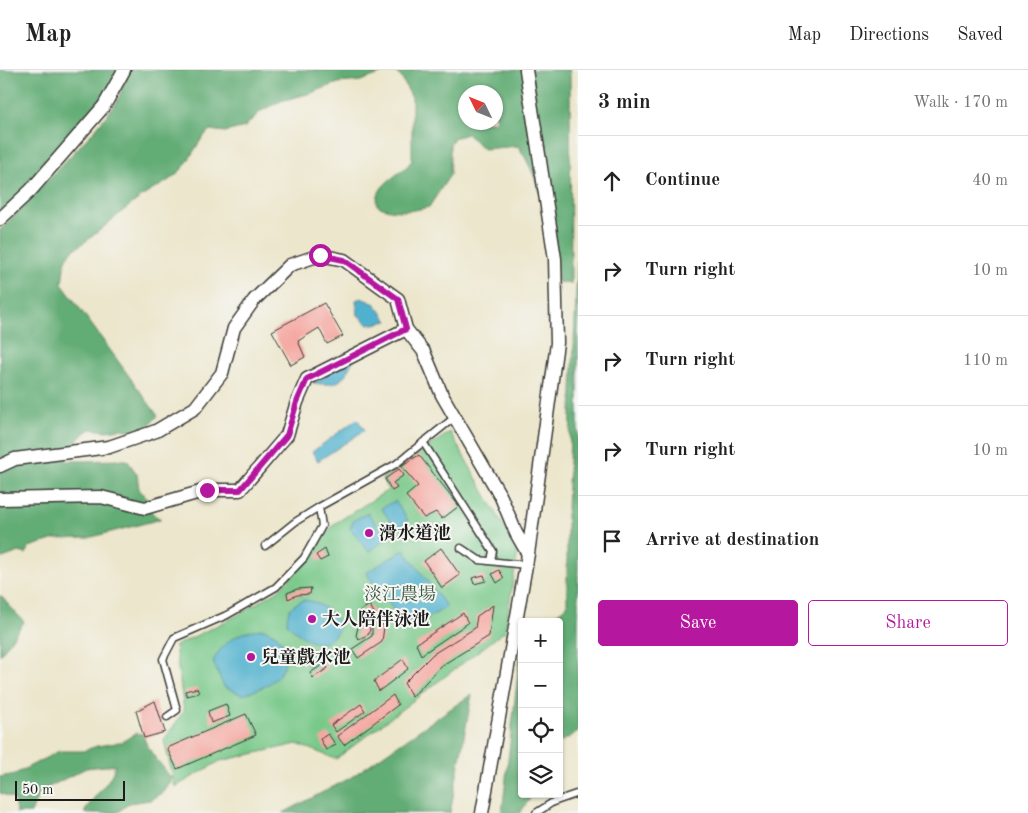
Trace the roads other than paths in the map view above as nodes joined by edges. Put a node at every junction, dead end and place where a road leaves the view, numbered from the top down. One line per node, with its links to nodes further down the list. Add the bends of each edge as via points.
1 (124, 70): 3 (street, via 104,106 31,190)
2 (526, 70): 12 (street, via 555,259 557,344)
3 (0, 219)
4 (406, 329): 5 (street, via 424,352); 7 (street, via 398,299 344,260 320,255 290,265 254,300 234,328 222,374 194,408 156,431 110,448 15,459); 8 (street, via 307,379 287,435 240,490 207,490 145,508 101,496)
5 (454, 417): 6 (lane); 12 (street, via 501,497)
6 (423, 442): 9 (lane, via 396,464); 13 (lane, via 493,551)
7 (0, 466)
8 (0, 499)
9 (319, 507): 10 (lane); 14 (lane, via 322,526 304,558 276,587 227,615 174,638 163,659 177,710)
10 (265, 546)
11 (461, 548): 13 (lane, via 479,560)
12 (527, 560): 13 (lane); 16 (street)
13 (491, 561)
14 (167, 717)
15 (576, 794): 17 (lane, via 552,802)
16 (482, 813)
17 (536, 813)

